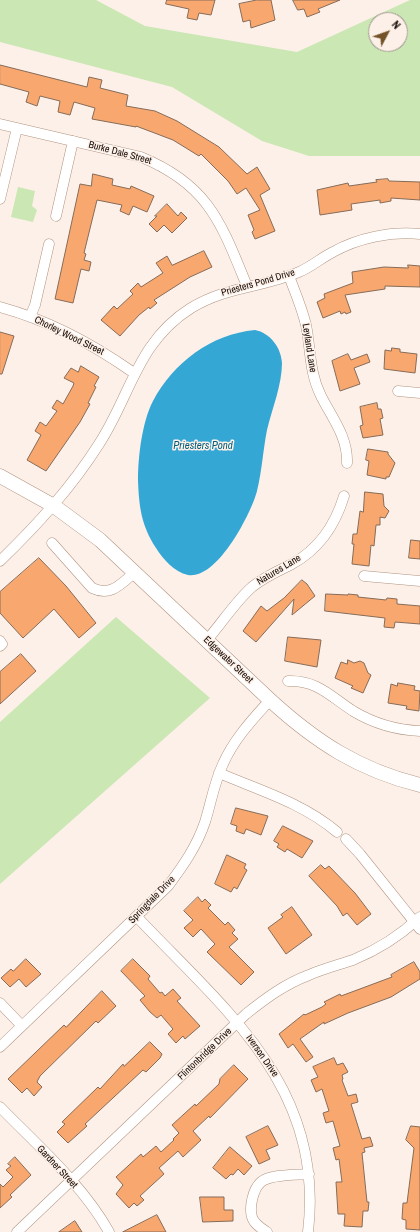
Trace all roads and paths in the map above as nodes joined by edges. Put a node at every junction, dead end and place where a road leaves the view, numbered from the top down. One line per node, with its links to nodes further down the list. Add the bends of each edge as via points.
1 (0, 124): 2 (street, Burke Dale Street)
2 (17, 128): 3 (street, Burke Dale Street); 4 (street)
3 (74, 141): 5 (street); 9 (street, Burke Dale Street, via 141,158 166,168 192,187 216,215)
4 (0, 199)
5 (56, 216)
6 (420, 234): 8 (street, Priesters Pond Drive, via 393,234 354,243)
7 (49, 244): 11 (street)
8 (289, 276): 9 (street, Priesters Pond Drive); 15 (street, Leyland Lane, via 306,326 314,377 321,396 343,436 348,455)
9 (247, 286): 12 (street, Priesters Pond Drive, via 208,299 173,322 144,355)
10 (0, 307): 11 (street, Chorley Wood Street)
11 (30, 317): 12 (street, Chorley Wood Street, via 87,343)
12 (134, 373): 18 (street, Priesters Pond Drive, via 100,442 81,472)
13 (398, 390): 14 (street)
14 (420, 393)
15 (347, 463)
16 (0, 476): 18 (street, Edgewater Street)
17 (344, 496): 24 (street, Natures Lane, via 328,534 309,552 252,588)
18 (54, 506): 20 (street); 21 (street, Edgewater Street, via 100,540)
19 (52, 543): 21 (street, via 92,588 100,592 115,590)
20 (0, 560)
21 (135, 572): 24 (street, Edgewater Street)
22 (364, 576): 23 (street)
23 (420, 581)
24 (207, 640): 28 (street, Edgewater Street)
25 (0, 641): 26 (street)
26 (0, 646)
27 (288, 681): 29 (street, via 310,683 368,719 388,726)
28 (270, 700): 30 (street, Springdale Drive, via 233,745); 31 (street, Edgewater Street, via 297,725 345,757 372,770)
29 (420, 731)
30 (219, 773): 32 (street, via 294,804); 34 (street, Springdale Drive, via 205,822 183,867 168,886)
31 (420, 785)
32 (337, 832)
33 (346, 839): 35 (street)
34 (137, 916): 37 (street, Iverson Drive); 38 (street, Springdale Drive)
35 (418, 922): 37 (street, Flintonbridge Drive, via 374,950 286,985 265,999)
36 (0, 1003): 38 (street)
37 (238, 1023): 41 (street, Iverson Drive, via 262,1053 283,1087 302,1137); 42 (street, Flintonbridge Drive)
38 (22, 1026): 39 (street, Springdale Drive)
39 (0, 1047)
40 (0, 1107): 42 (street, Gardner Street)
41 (309, 1174): 45 (street, via 271,1177 261,1182 251,1206 252,1217 258,1227); 46 (street, Iverson Drive)
42 (71, 1181): 43 (street, Flintonbridge Drive); 44 (street, Gardner Street, via 90,1203)
43 (17, 1232)
44 (109, 1232)
45 (267, 1232)
46 (308, 1232)

